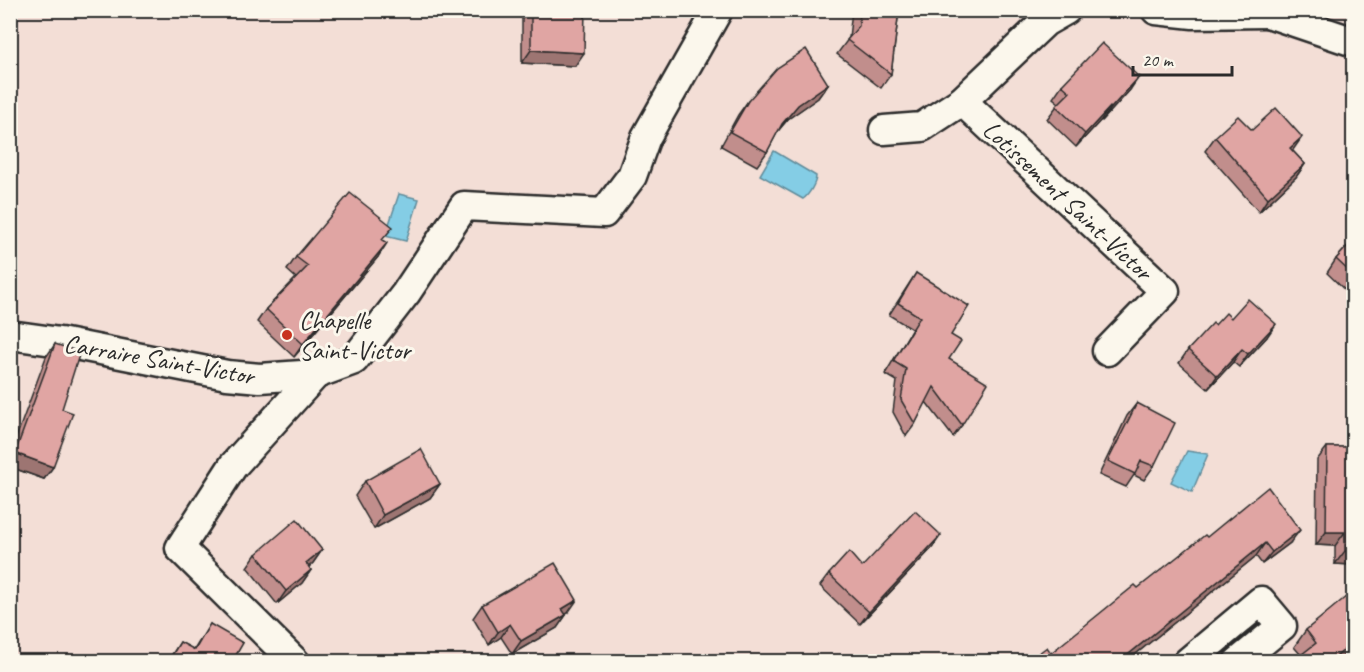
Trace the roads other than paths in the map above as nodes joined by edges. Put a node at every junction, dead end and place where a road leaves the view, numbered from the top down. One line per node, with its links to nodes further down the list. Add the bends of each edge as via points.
1 (718, 10): 11 (street, Carraire Saint-Victor, via 646,136 632,176 604,213 464,206 406,293 354,360)
2 (1066, 10): 7 (street, Lotissement Saint-Victor, via 1045,22)
3 (1156, 10): 4 (street, via 1193,14)
4 (1263, 12): 5 (street)
5 (1307, 20): 6 (street)
6 (1353, 42)
7 (962, 101): 8 (street, Lotissement Saint-Victor, via 922,126); 10 (street, Lotissement Saint-Victor, via 1165,291)
8 (884, 130)
9 (10, 335): 11 (street, Carraire Saint-Victor, via 227,375 260,378)
10 (1107, 351)
11 (316, 374): 13 (street, via 233,466 180,548)
12 (1206, 656): 14 (street, via 1261,601 1282,626)
13 (294, 662)
14 (1238, 662)

